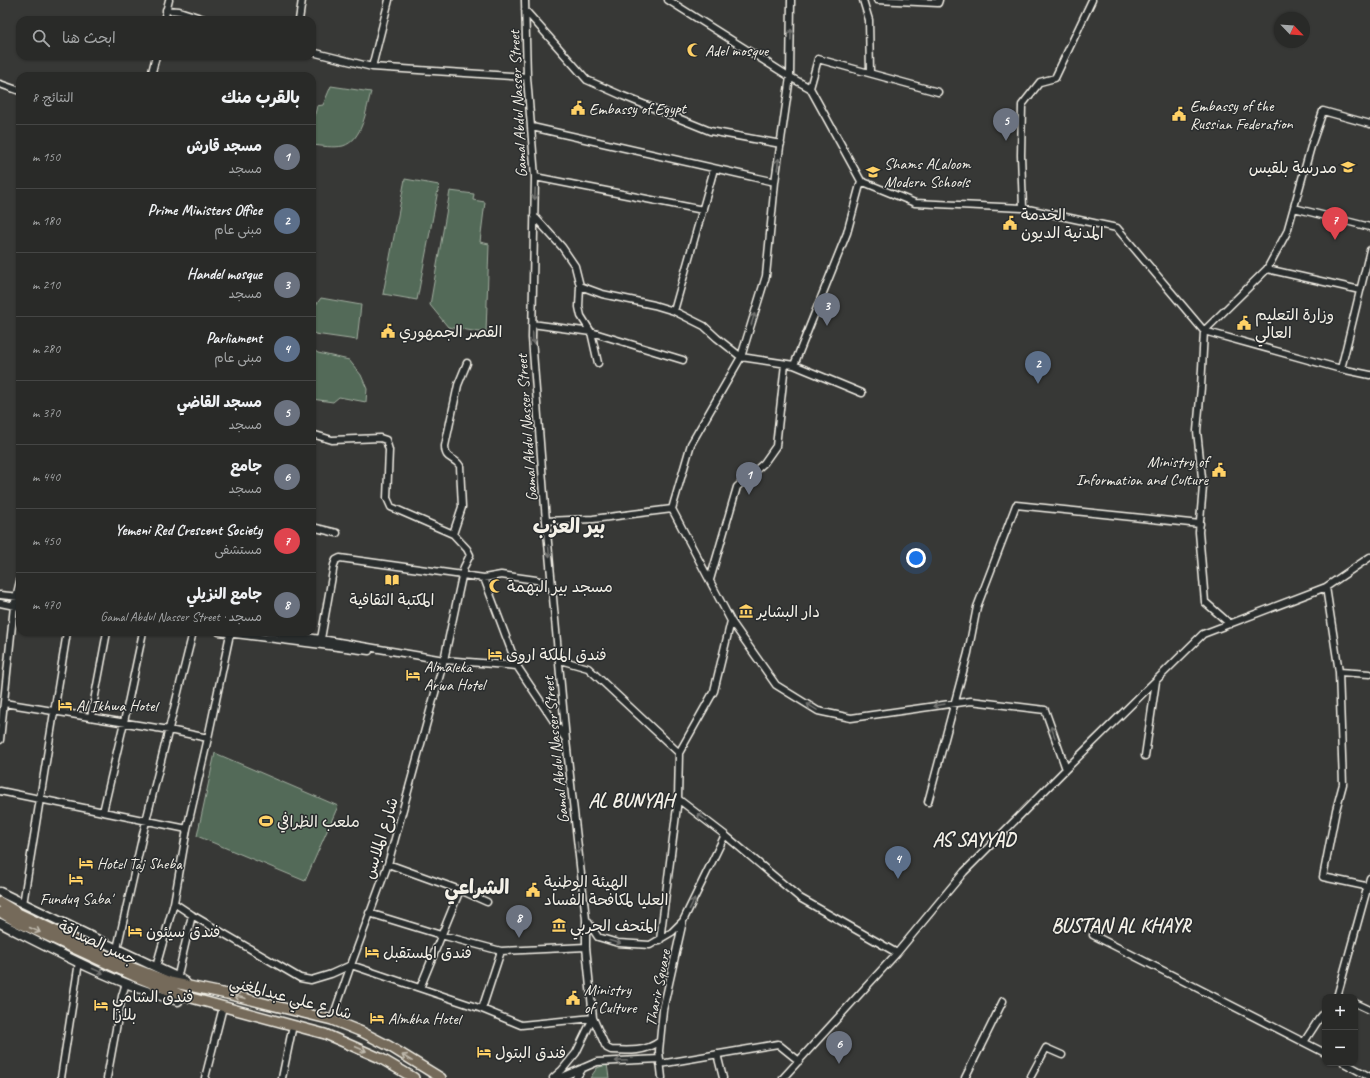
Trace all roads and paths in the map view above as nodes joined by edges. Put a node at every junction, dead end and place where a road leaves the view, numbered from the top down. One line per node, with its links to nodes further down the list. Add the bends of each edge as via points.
1 (169, 0): 11 (street)
2 (302, 0): 15 (street)
3 (389, 0): 18 (street)
4 (525, 0): 12 (street, Gamal Abdul Nasser Street)
5 (668, 0): 22 (street)
6 (791, 0): 22 (street, one-way to 6)
7 (863, 0): 20 (street, via 869,20)
8 (877, 0): 9 (street, via 938,3)
9 (939, 0)
10 (1092, 0): 34 (street, via 1055,78 1040,82 1022,105)
11 (166, 10): 13 (street); 14 (street)
12 (525, 10): 21 (street, Gamal Abdul Nasser Street); 29 (street, via 588,80 710,131)
13 (165, 16)
14 (195, 16)
15 (300, 16)
16 (316, 53): 18 (street)
17 (155, 60): 19 (street)
18 (372, 67): 21 (street)
19 (152, 72)
20 (870, 73): 24 (street, via 818,59); 26 (street)
21 (527, 77): 28 (street, Gamal Abdul Nasser Street)
22 (790, 77): 24 (street); 29 (street)
23 (0, 84): 25 (street)
24 (810, 88): 32 (street)
25 (16, 90)
26 (938, 92)
27 (1370, 124): 35 (street, via 1323,111)
28 (532, 127): 30 (street); 31 (street, Gamal Abdul Nasser Street)
29 (781, 144): 33 (street, one-way to 29)
30 (714, 169): 33 (street); 36 (street)
31 (535, 177): 36 (street); 37 (street, Gamal Abdul Nasser Street, one-way to 37)
32 (861, 181): 34 (street, via 915,203); 52 (street, via 847,233)
33 (775, 182): 47 (street, one-way to 33, via 766,276)
34 (1023, 208): 45 (street, via 1116,228)
35 (1294, 208): 38 (street); 40 (street, via 1287,232)
36 (703, 210): 43 (street)
37 (534, 216): 41 (street, via 575,266); 44 (street, Gamal Abdul Nasser Street)
38 (1370, 227)
39 (1370, 250): 42 (street)
40 (1267, 269): 42 (street); 45 (street)
41 (580, 286): 43 (street, via 602,294); 46 (street, via 581,316)
42 (1360, 290): 53 (street)
43 (674, 311): 47 (street, via 704,326)
44 (532, 324): 46 (street); 58 (street, Gamal Abdul Nasser Street, one-way to 58)
45 (1204, 331): 53 (street); 59 (street, via 1197,431 1203,487)
46 (591, 332): 48 (street); 50 (street)
47 (741, 357): 51 (street); 57 (street, via 691,444)
48 (683, 360)
49 (467, 363): 62 (street, via 458,384 445,446 449,458 460,466 462,506)
50 (598, 363)
51 (785, 364): 52 (street); 66 (street, via 776,446 764,463 737,487)
52 (794, 365): 55 (street)
53 (1341, 369): 54 (street)
54 (1370, 375)
55 (862, 393)
56 (316, 435): 62 (street, via 328,439 386,440 389,450 387,498 391,507)
57 (672, 509): 58 (street, via 593,519); 66 (street)
58 (546, 521): 67 (street, Gamal Abdul Nasser Street, one-way to 67)
59 (1200, 524): 75 (street, via 1205,602); 92 (street, via 1016,505 977,607)
60 (316, 528): 61 (street)
61 (337, 533)
62 (453, 534): 64 (street, شارع الملابس, via 470,555)
63 (1370, 557): 68 (street)
64 (462, 575): 65 (street); 83 (street, via 340,558 334,565); 85 (street, شارع الملابس)
65 (484, 578): 67 (street, via 501,575); 87 (street)
66 (710, 580): 74 (street)
67 (552, 585): 86 (street, Gamal Abdul Nasser Street)
68 (1326, 587): 75 (street); 88 (street)
69 (0, 596): 70 (street)
70 (16, 597)
71 (0, 604): 72 (street)
72 (16, 606)
73 (16, 613): 91 (street)
74 (731, 621): 92 (street, one-way to 74, via 851,718 818,712 776,685); 100 (street, via 714,691)
75 (1230, 624): 90 (street, via 1204,634)
76 (66, 636): 93 (street)
77 (106, 636): 94 (street)
78 (141, 636): 95 (street)
79 (192, 636): 96 (street)
80 (230, 636): 97 (street)
81 (246, 636): 84 (street)
82 (299, 636): 83 (street)
83 (321, 639): 84 (street)
84 (404, 654): 85 (street)
85 (444, 660): 87 (street); 111 (street, شارع الملابس)
86 (560, 660): 99 (street, Gamal Abdul Nasser Street); 100 (street, via 588,668)
87 (517, 666): 99 (street)
88 (1339, 672): 89 (street); 113 (street, via 1343,784 1323,877)
89 (1370, 674)
90 (1156, 680): 101 (street); 102 (street)
91 (4, 703): 93 (street); 98 (street)
92 (955, 703): 102 (street, one-way to 92, via 1045,710 970,701); 106 (street)
93 (54, 711): 94 (street); 104 (street)
94 (91, 717): 95 (street)
95 (124, 722): 96 (street); 107 (street)
96 (169, 730): 97 (street); 108 (street)
97 (208, 738): 109 (street)
98 (0, 740)
99 (566, 740): 123 (street, Gamal Abdul Nasser Street, one-way to 123)
100 (679, 752): 105 (street)
101 (1145, 756)
102 (1066, 769): 132 (street, via 964,872)
103 (0, 791): 104 (street)
104 (40, 799): 107 (street); 119 (street)
105 (678, 799): 110 (street, one-way to 105); 128 (street)
106 (928, 802)
107 (103, 812): 108 (street)
108 (146, 821): 109 (street); 130 (street)
109 (187, 829): 118 (street)
110 (725, 835): 124 (street, Tharir Square, one-way to 110); 132 (street, via 800,898)
111 (388, 864): 114 (street); 121 (street, شارع الملابس)
112 (1370, 878): 113 (street)
113 (1369, 887): 139 (street)
114 (460, 890): 117 (street); 126 (street)
115 (0, 892): 119 (main road)
116 (0, 902): 136 (main road, جسر الصداقة, via 133,968)
117 (487, 902)
118 (174, 903): 122 (street); 135 (street)
119 (23, 904): 130 (main road)
120 (0, 912): 140 (main road, جسر الصداقة, one-way to 140, via 134,976)
121 (370, 913): 126 (street); 134 (street, شارع الملابس)
122 (192, 915): 134 (street, via 300,978 311,980); 136 (street)
123 (586, 919): 128 (street, one-way to 128, via 598,937 618,943 650,945); 129 (street, Gamal Abdul Nasser Street)
124 (683, 921): 128 (street); 150 (street, Tharir Square, via 663,1010)
125 (0, 923): 133 (main road)
126 (441, 935): 131 (street); 138 (street)
127 (1093, 935): 151 (street)
128 (660, 940)
129 (586, 947): 131 (street); 147 (street, Gamal Abdul Nasser Street)
130 (117, 949): 135 (main road)
131 (501, 952): 144 (street)
132 (897, 952): 155 (street)
133 (79, 962): 137 (main road, one-way to 137); 161 (street)
134 (351, 965): 138 (street); 148 (street, شارع الملابس)
135 (156, 967): 136 (main road)
136 (174, 981): 148 (main road, شارع علي عبدالمغني, one-way to 136)
137 (126, 983): 140 (main road, via 178,1001); 162 (street)
138 (420, 988): 144 (street)
139 (1340, 994)
140 (184, 996): 143 (main road, جسر الصداقة)
141 (1003, 1001): 173 (street)
142 (1358, 1004): 145 (street)
143 (223, 1007): 149 (main road, شارع علي عبدالمغني); 163 (street)
144 (482, 1009): 147 (street, via 521,1024)
145 (1370, 1010)
146 (1322, 1016): 151 (street)
147 (593, 1018): 150 (street, via 605,1045 611,1050 641,1050); 167 (street, via 576,1054)
148 (332, 1020): 166 (main road, شارع علي عبدالمغني, one-way to 148, via 362,1032)
149 (293, 1026): 164 (street); 165 (main road, شارع علي عبدالمغني, one-way to 165, via 325,1034 380,1058)
150 (660, 1041): 156 (street, Tharir Square)
151 (1304, 1042): 152 (street)
152 (1322, 1051)
153 (717, 1054): 155 (street, via 778,1044); 156 (street); 171 (street)
154 (1062, 1055): 159 (street, via 1046,1048)
155 (799, 1060): 172 (street)
156 (660, 1062): 158 (street, one-way to 158, via 604,1061); 170 (street, Tharir Square)
157 (1350, 1066): 160 (street)
158 (584, 1067): 168 (street); 169 (street)
159 (1031, 1076)
160 (1370, 1077)
161 (61, 1078)
162 (107, 1078)
163 (205, 1078)
164 (282, 1078)
165 (414, 1078)
166 (440, 1078)
167 (553, 1078)
168 (560, 1078)
169 (576, 1078)
170 (662, 1078)
171 (723, 1078)
172 (783, 1078)
173 (965, 1078)

